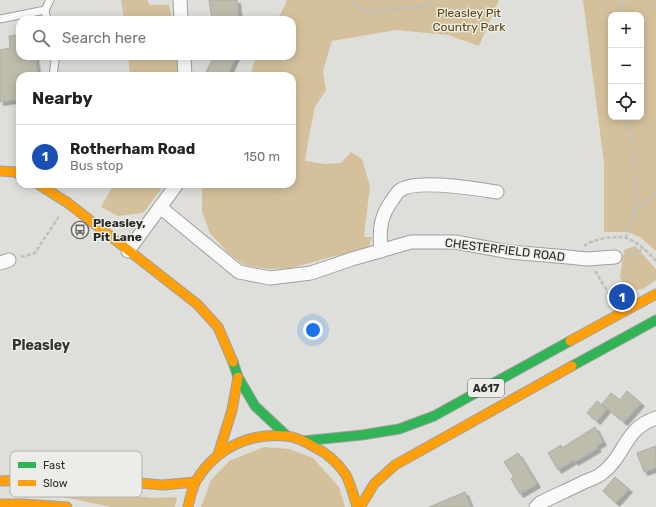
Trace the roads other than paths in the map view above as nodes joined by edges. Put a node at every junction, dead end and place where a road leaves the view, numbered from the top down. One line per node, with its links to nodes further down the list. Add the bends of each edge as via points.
1 (44, 0): 4 (lane)
2 (50, 0): 4 (lane)
3 (180, 0): 6 (street)
4 (45, 10): 5 (lane); 7 (lane)
5 (46, 16)
6 (182, 16)
7 (0, 19)
8 (55, 60): 10 (lane)
9 (184, 60): 11 (street)
10 (54, 72)
11 (185, 72)
12 (0, 171): 13 (main road)
13 (16, 171)
14 (44, 188): 18 (main road, via 68,203)
15 (174, 188): 17 (street)
16 (496, 192): 19 (street, via 420,184 400,191 385,209 380,232)
17 (160, 206): 18 (street); 19 (street, CHESTERFIELD ROAD, via 239,272 270,278 311,273)
18 (128, 251): 23 (main road, via 197,304 218,327)
19 (381, 251): 20 (street, CHESTERFIELD ROAD, via 411,242 455,242 510,252 587,259)
20 (615, 257)
21 (656, 294): 26 (main road, A617, via 434,416 400,429)
22 (656, 320): 35 (main road, A617, via 395,465 374,484)
23 (238, 377): 25 (main road, via 255,406); 27 (main road, via 232,410)
24 (656, 418): 36 (street, via 631,434 612,464 601,475)
25 (287, 436): 26 (main road); 27 (main road, via 256,436 230,446)
26 (303, 440): 35 (main road, via 337,464 349,483)
27 (218, 455): 30 (main road)
28 (0, 481): 29 (main road)
29 (10, 481)
30 (195, 482): 31 (main road, via 164,485); 34 (main road)
31 (142, 483)
32 (0, 504): 33 (main road)
33 (67, 507)
34 (188, 507)
35 (359, 507)
36 (536, 507)

